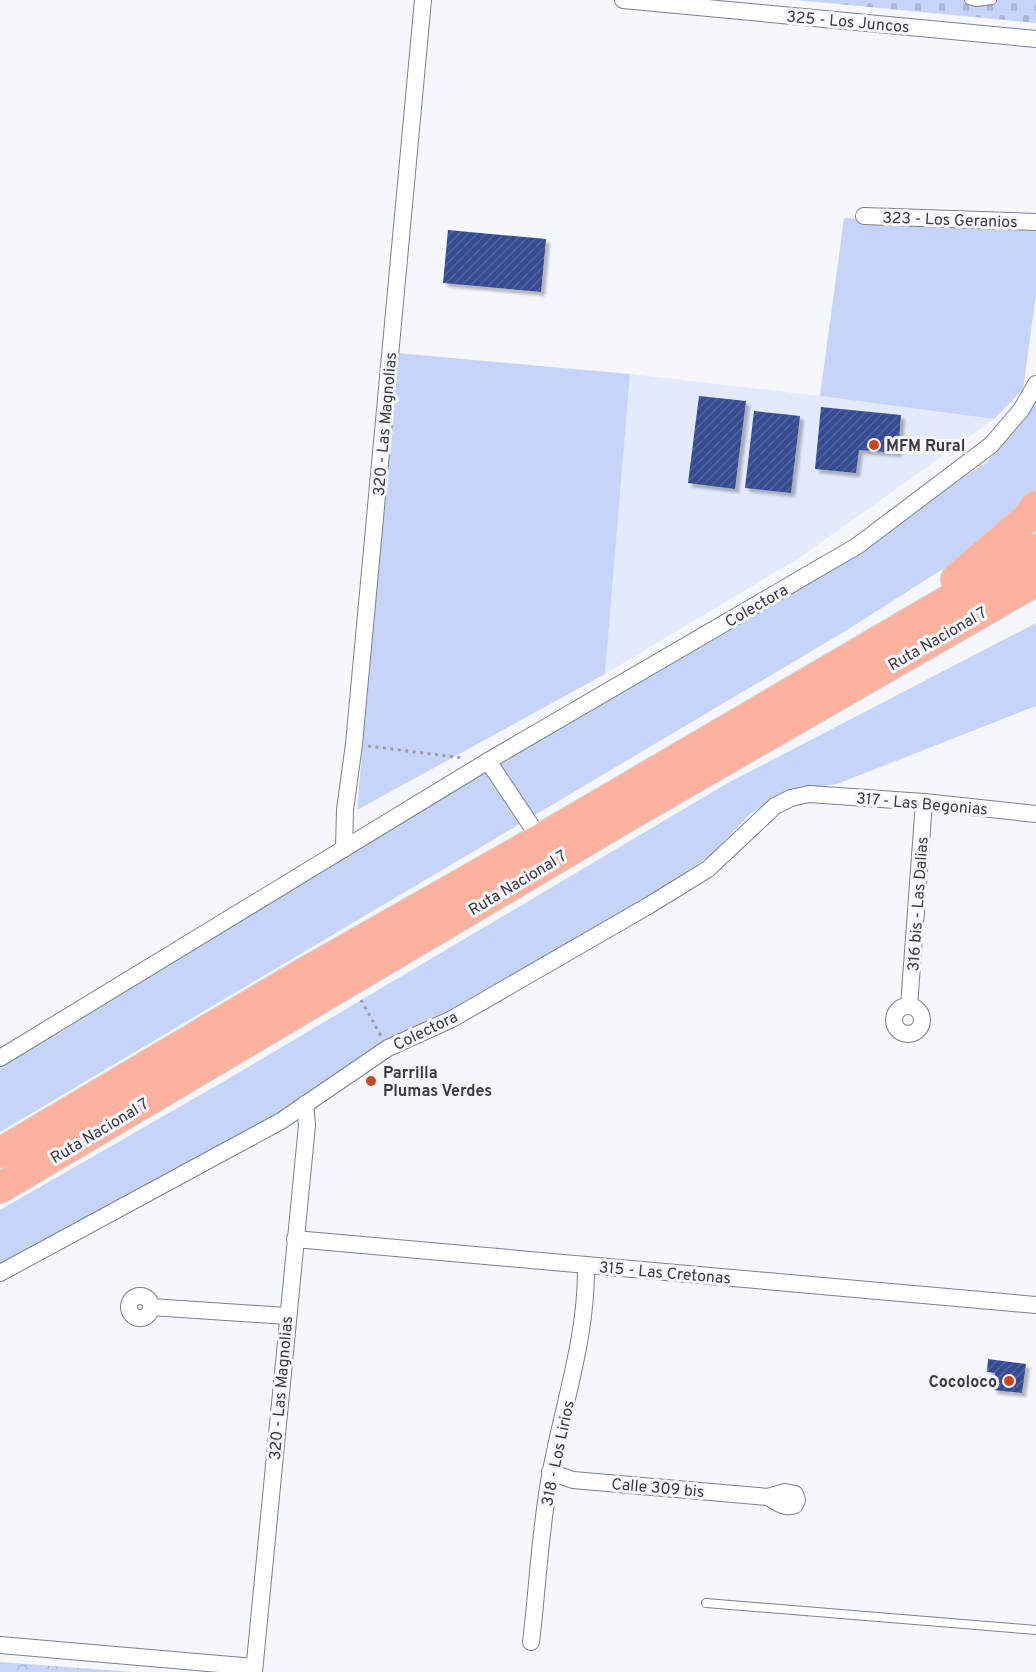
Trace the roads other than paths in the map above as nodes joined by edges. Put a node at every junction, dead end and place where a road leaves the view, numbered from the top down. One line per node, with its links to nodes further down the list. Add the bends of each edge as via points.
1 (423, 0): 20 (street, 320 - Las Magnolias)
2 (623, 0): 5 (street, 325 - Los Juncos)
3 (969, 0): 4 (lane)
4 (992, 0)
5 (1036, 39)
6 (864, 216): 7 (street, 323 - Los Geranios)
7 (1036, 222)
8 (1036, 384): 15 (street, Colectora, via 991,445 857,546)
9 (1036, 506): 14 (highway, via 962,575 926,598)
10 (1036, 549): 14 (highway, Ruta Nacional 7)
11 (1036, 581): 13 (highway, Ruta Nacional 7)
12 (1036, 597): 13 (highway)
13 (922, 647): 25 (highway, Ruta Nacional 7, via 633,813)
14 (863, 650): 19 (highway, Ruta Nacional 7)
15 (488, 761): 19 (street); 20 (street, Colectora)
16 (809, 794): 17 (street, 317 - Las Begonias); 23 (street, Colectora, via 775,806 708,869 648,906 452,1019 388,1048)
17 (924, 802): 18 (street, 317 - Las Begonias); 21 (street, 316 bis - Las Dalias)
18 (1036, 814)
19 (540, 839): 24 (highway, Ruta Nacional 7)
20 (344, 849): 22 (street, Colectora)
21 (909, 1006)
22 (0, 1058)
23 (305, 1104): 26 (street, 320 - Las Magnolias, via 307,1125); 28 (street, Colectora, via 281,1121)
24 (0, 1153)
25 (0, 1188)
26 (295, 1239): 27 (street, 315 - Las Cretonas); 31 (street, 320 - Las Magnolias)
27 (586, 1265): 29 (street, 315 - Las Cretonas); 32 (street, 318 - Los Lirios, via 578,1350)
28 (0, 1273)
29 (1036, 1305)
30 (151, 1307): 31 (street)
31 (287, 1316): 38 (street, 320 - Las Magnolias)
32 (550, 1472): 33 (street, Calle 309 bis, via 573,1480); 36 (street, 318 - Los Lirios)
33 (768, 1497)
34 (706, 1603): 35 (lane)
35 (1036, 1630)
36 (531, 1642)
37 (0, 1645): 38 (street)
38 (254, 1669)

